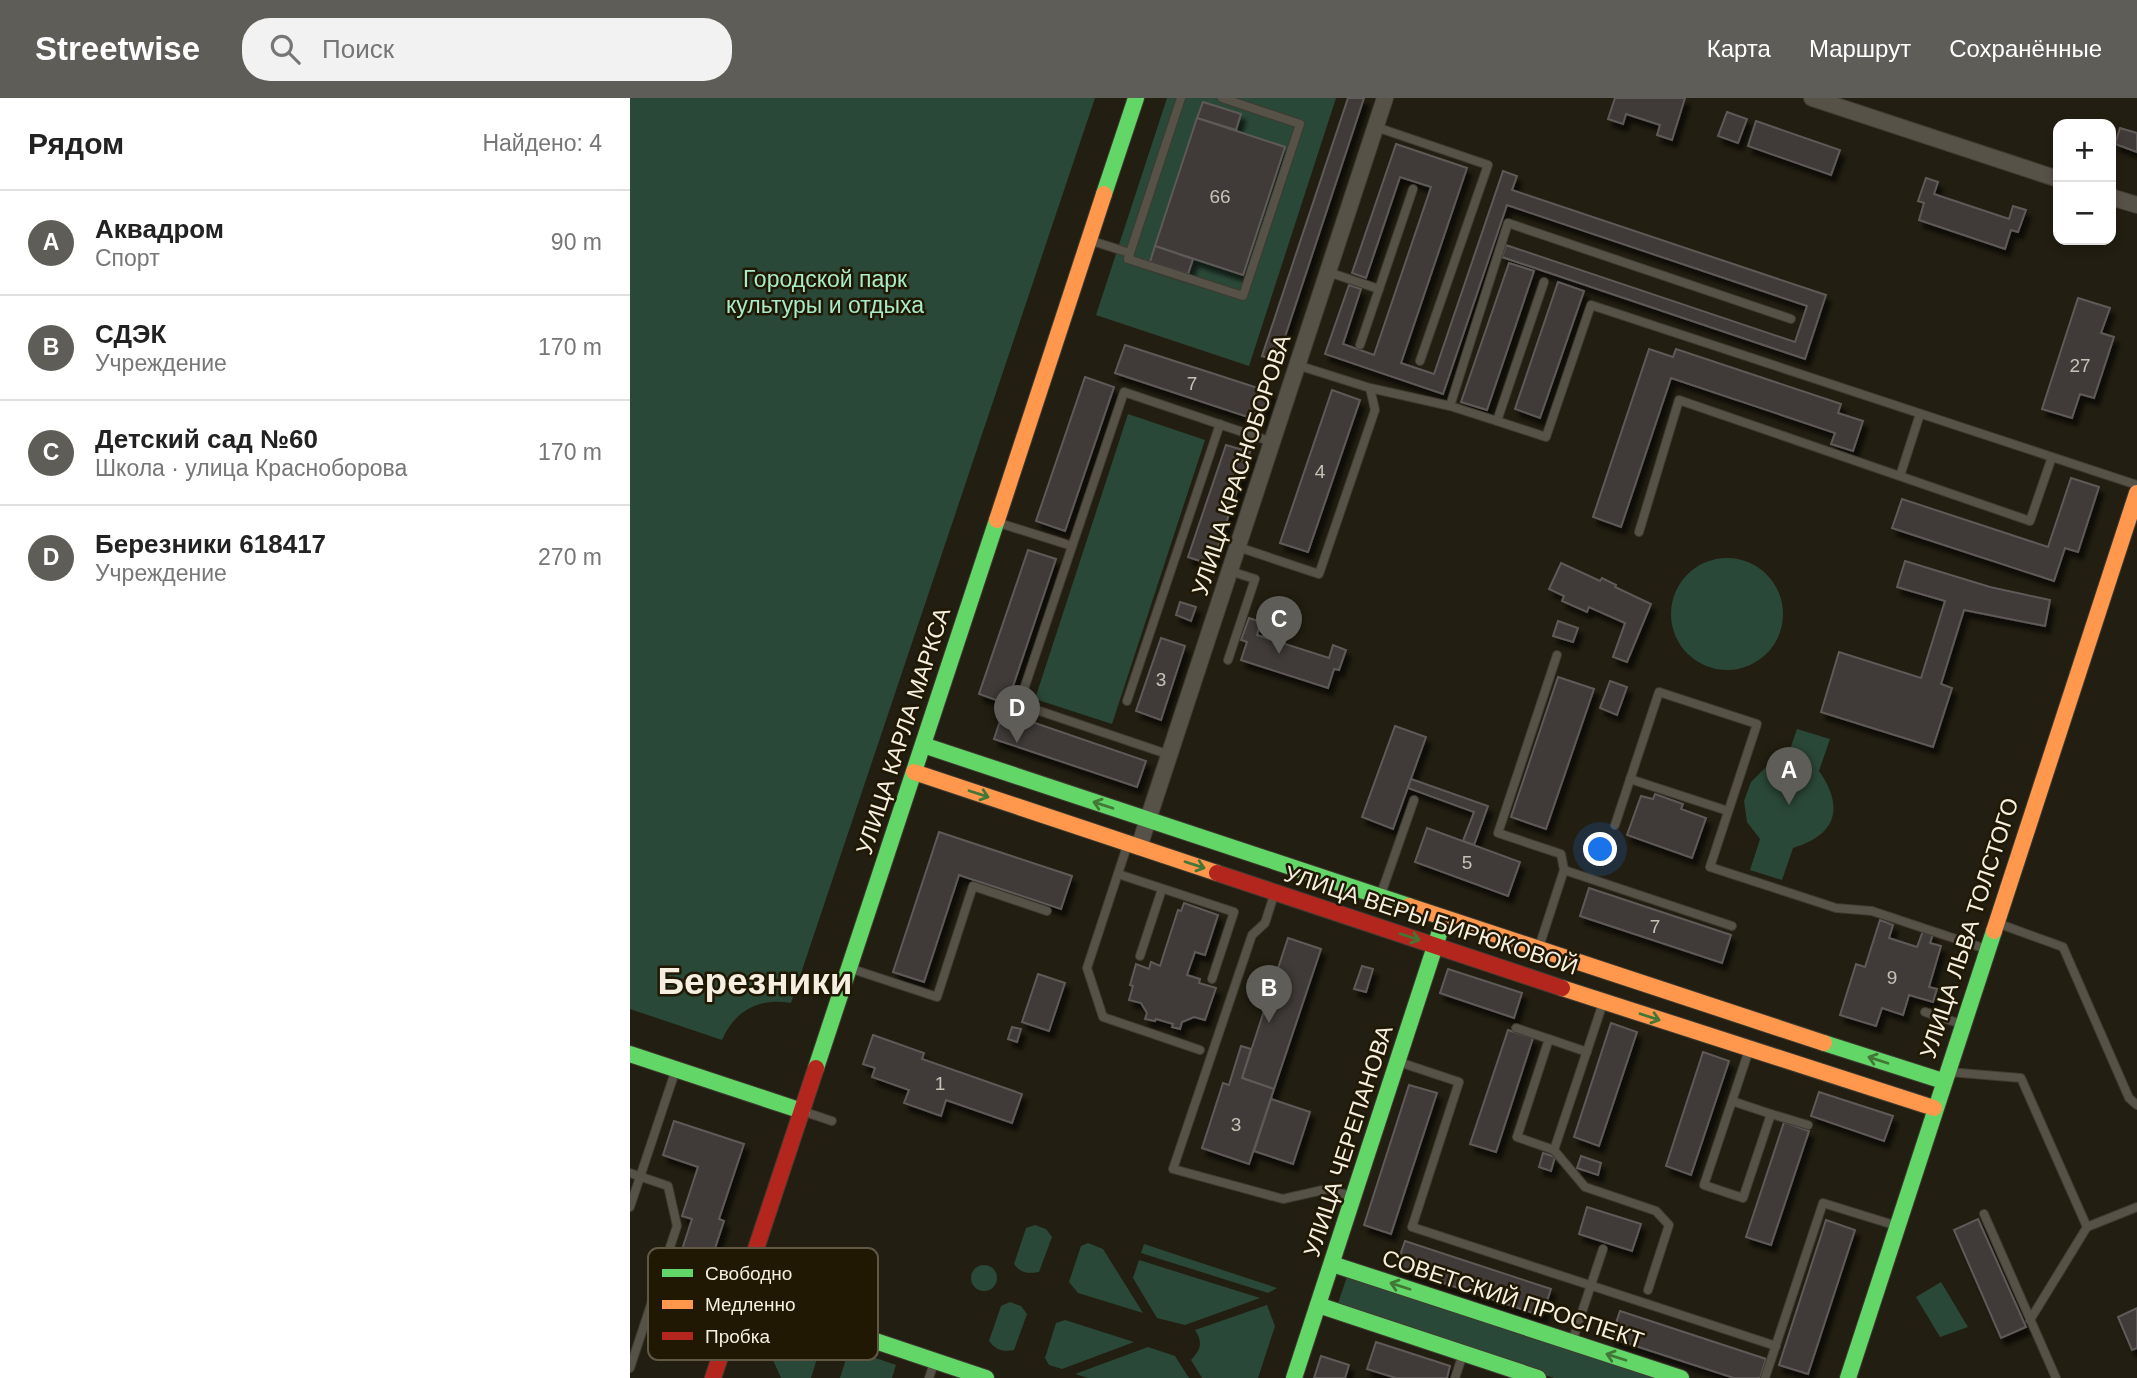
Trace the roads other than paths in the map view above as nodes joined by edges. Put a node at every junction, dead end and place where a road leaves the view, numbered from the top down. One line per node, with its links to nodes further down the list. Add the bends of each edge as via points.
1 (1136, 98): 11 (street, УЛИЦА КАРЛА МАРКСА)
2 (1181, 98): 12 (lane)
3 (1222, 98): 12 (lane, via 1300,124 1243,296 1128,259)
4 (1385, 98): 6 (street, УЛИЦА КРАСНОБОРОВА)
5 (1812, 98): 7 (street)
6 (1376, 127): 13 (street, УЛИЦА КРАСНОБОРОВА); 18 (lane, via 1488,165)
7 (2053, 177)
8 (1413, 188): 15 (lane)
9 (2116, 199): 10 (street)
10 (2137, 205)
11 (1089, 240): 12 (lane); 30 (street, УЛИЦА КАРЛА МАРКСА)
12 (1130, 253)
13 (1328, 272): 15 (lane); 19 (street, УЛИЦА КРАСНОБОРОВА)
14 (1544, 282): 23 (lane)
15 (1379, 289): 17 (lane)
16 (1791, 319): 21 (lane, via 1508,223)
17 (1360, 345)
18 (1420, 361)
19 (1297, 365): 20 (lane); 25 (street, УЛИЦА КРАСНОБОРОВА)
20 (1370, 388): 21 (lane); 33 (lane, via 1375,410 1319,574)
21 (1450, 406): 23 (lane)
22 (1920, 414): 23 (lane, via 1591,305 1546,437); 26 (lane); 27 (lane)
23 (1497, 421)
24 (1220, 424): 25 (lane); 32 (lane, via 1124,392); 37 (lane)
25 (1272, 442): 33 (street, УЛИЦА КРАСНОБОРОВА)
26 (2052, 457): 27 (lane, via 2030,521); 28 (lane)
27 (1900, 476): 31 (lane, via 1679,400)
28 (2137, 485)
29 (2137, 494): 54 (street, УЛИЦА ЛЬВА ТОЛСТОГО)
30 (996, 522): 32 (lane); 38 (street, УЛИЦА КАРЛА МАРКСА)
31 (1639, 532)
32 (1072, 547): 39 (lane, via 1019,705)
33 (1238, 547): 34 (street, УЛИЦА КРАСНОБОРОВА)
34 (1230, 571): 36 (lane, via 1255,579); 39 (street, УЛИЦА КРАСНОБОРОВА)
35 (1558, 655): 47 (lane, via 1498,833 1561,854)
36 (1228, 660)
37 (1127, 701)
38 (923, 745): 40 (street, УЛИЦА КАРЛА МАРКСА); 44 (street, УЛИЦА ВЕРЫ БИРЮКОВОЙ, one-way to 38)
39 (1170, 755): 44 (street, УЛИЦА КРАСНОБОРОВА)
40 (914, 772): 46 (street, УЛИЦА ВЕРЫ БИРЮКОВОЙ, one-way to 46); 60 (street, УЛИЦА КАРЛА МАРКСА)
41 (1630, 779): 43 (lane); 43 (lane, via 1659,692 1757,724); 45 (lane)
42 (1414, 800): 51 (lane)
43 (1728, 811): 57 (lane, via 1710,867 1836,908 1872,911)
44 (1148, 820): 46 (street, УЛИЦА КРАСНОБОРОВА); 51 (street, УЛИЦА ВЕРЫ БИРЮКОВОЙ)
45 (1615, 825)
46 (1134, 845): 48 (lane); 50 (street, УЛИЦА ВЕРЫ БИРЮКОВОЙ, one-way to 50)
47 (1564, 870): 55 (lane); 58 (lane)
48 (1118, 874): 49 (lane); 68 (lane, via 1087,968 1103,1017)
49 (1163, 888): 59 (lane); 62 (lane, via 1234,912)
50 (1275, 892): 56 (street, УЛИЦА ВЕРЫ БИРЮКОВОЙ, one-way to 56); 85 (lane, via 1265,923 1252,935 1173,1169 1283,1199 1327,1189)
51 (1380, 897): 53 (street, УЛИЦА ВЕРЫ БИРЮКОВОЙ)
52 (1047, 911): 60 (lane, via 973,886 937,997)
53 (1444, 919): 56 (street, УЛИЦА ЧЕРЕПАНОВА); 58 (street, УЛИЦА ВЕРЫ БИРЮКОВОЙ)
54 (1997, 923): 57 (street, УЛИЦА ЛЬВА ТОЛСТОГО); 76 (lane, via 2063,947 2129,1098)
55 (1732, 926)
56 (1436, 946): 63 (street, УЛИЦА ВЕРЫ БИРЮКОВОЙ); 72 (street, УЛИЦА ЧЕРЕПАНОВА)
57 (1988, 949): 65 (street, УЛИЦА ЛЬВА ТОЛСТОГО)
58 (1538, 950): 61 (street, УЛИЦА ВЕРЫ БИРЮКОВОЙ)
59 (1140, 956)
60 (849, 968): 78 (street, УЛИЦА КАРЛА МАРКСА)
61 (1621, 977): 63 (street); 74 (street, УЛИЦА ВЕРЫ БИРЮКОВОЙ, one-way to 61)
62 (1212, 979)
63 (1608, 1003): 69 (street, УЛИЦА ВЕРЫ БИРЮКОВОЙ, one-way to 69); 70 (lane)
64 (1924, 1012): 65 (lane)
65 (1963, 1025): 74 (street, УЛИЦА ЛЬВА ТОЛСТОГО)
66 (1516, 1028): 67 (lane)
67 (1549, 1039): 70 (lane); 82 (lane, via 1517,1137)
68 (1200, 1049)
69 (1749, 1050): 75 (lane); 77 (street, УЛИЦА ВЕРЫ БИРЮКОВОЙ)
70 (1587, 1052): 82 (lane)
71 (630, 1054): 73 (street)
72 (1398, 1062): 85 (street, УЛИЦА ЧЕРЕПАНОВА); 95 (lane, via 1459,1082 1412,1227)
73 (676, 1069): 78 (street); 84 (lane)
74 (1945, 1076): 77 (street, УЛИЦА ЛЬВА ТОЛСТОГО); 90 (lane, via 2021,1077)
75 (1732, 1101): 79 (lane); 79 (lane, via 1704,1185 1743,1198)
76 (2137, 1105)
77 (1934, 1108): 89 (street, УЛИЦА ЛЬВА ТОЛСТОГО)
78 (802, 1111): 80 (lane); 92 (street, УЛИЦА КАРЛА МАРКСА)
79 (1771, 1114): 81 (lane)
80 (832, 1121)
81 (1808, 1125)
82 (1554, 1150): 96 (lane, via 1585,1187 1656,1210 1669,1225)
83 (630, 1173): 84 (lane)
84 (640, 1177): 86 (lane); 91 (lane, via 668,1186 677,1226)
85 (1353, 1196): 94 (street, УЛИЦА ЧЕРЕПАНОВА)
86 (630, 1207)
87 (2137, 1207): 90 (lane)
88 (1984, 1214): 99 (lane)
89 (1898, 1227): 102 (lane, via 1822,1203); 117 (street, УЛИЦА ЛЬВА ТОЛСТОГО)
90 (2087, 1227): 99 (lane)
91 (669, 1248)
92 (757, 1248)
93 (1603, 1249): 95 (lane)
94 (1332, 1264): 97 (street, УЛИЦА ЧЕРЕПАНОВА); 101 (street, СОВЕТСКИЙ ПРОСПЕКТ, one-way to 94)
95 (1590, 1285): 101 (lane); 102 (lane)
96 (1648, 1290)
97 (1318, 1305): 104 (street); 112 (street, УЛИЦА ЧЕРЕПАНОВА)
98 (648, 1306): 103 (lane)
99 (2030, 1320): 118 (lane)
100 (878, 1342): 106 (street)
101 (1572, 1342): 115 (street, СОВЕТСКИЙ ПРОСПЕКТ, one-way to 101)
102 (1776, 1346): 116 (lane)
103 (633, 1348): 107 (lane)
104 (1464, 1353): 113 (lane); 114 (street)
105 (719, 1360): 109 (street, УЛИЦА КАРЛА МАРКСА)
106 (934, 1361): 108 (street); 110 (lane)
107 (630, 1368)
108 (964, 1374): 111 (street)
109 (713, 1378)
110 (929, 1378)
111 (986, 1378)
112 (1294, 1378)
113 (1455, 1378)
114 (1538, 1378)
115 (1681, 1378)
116 (1765, 1378)
117 (1848, 1378)
118 (2056, 1378)

